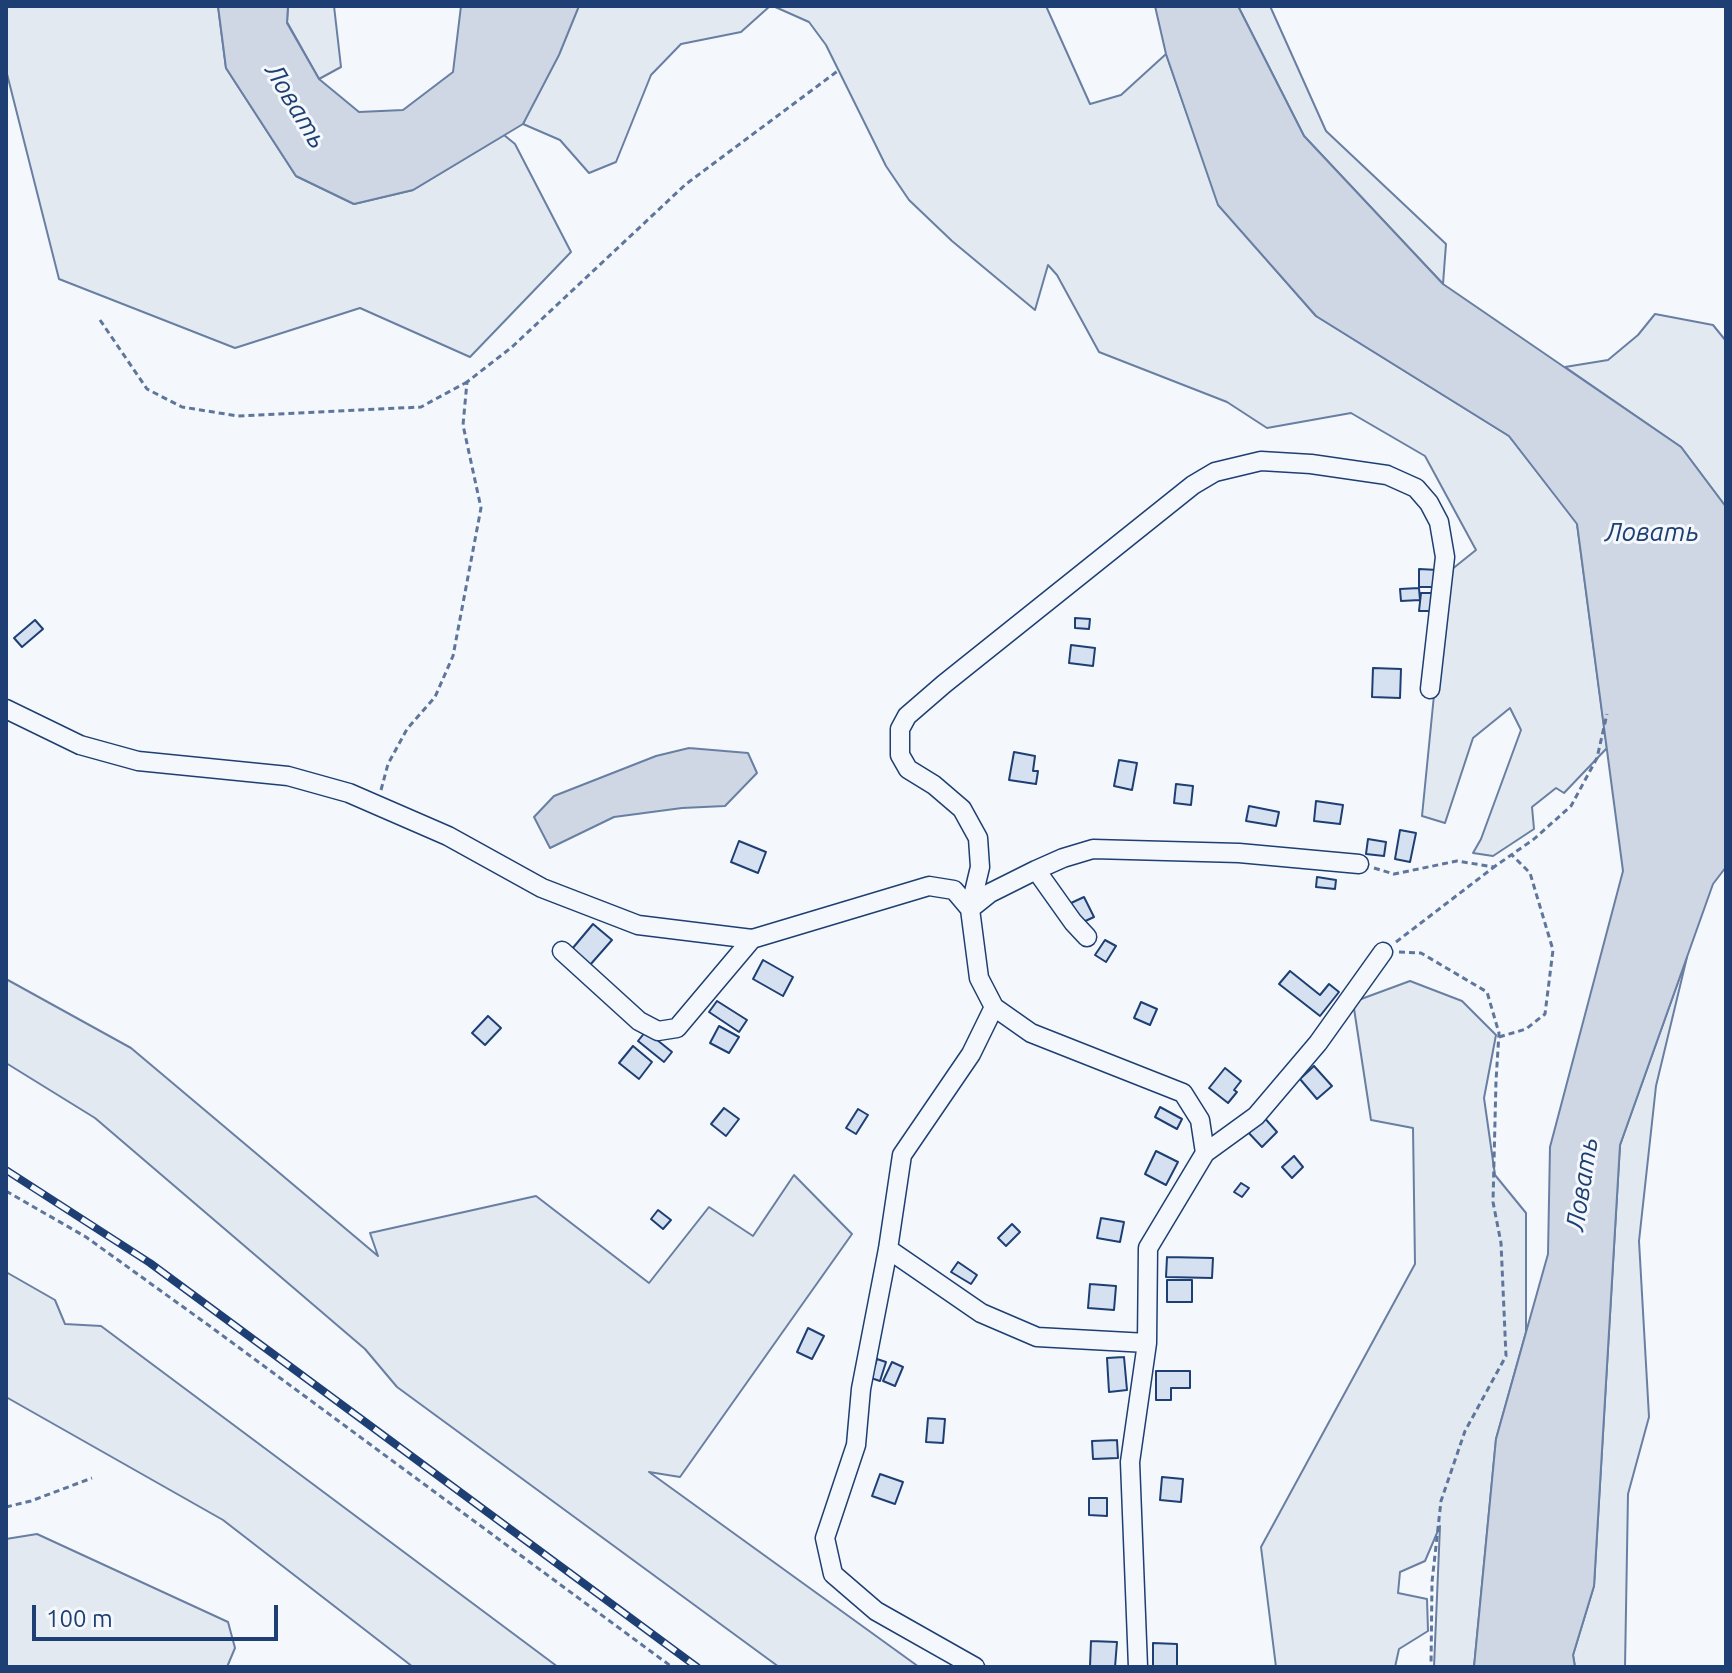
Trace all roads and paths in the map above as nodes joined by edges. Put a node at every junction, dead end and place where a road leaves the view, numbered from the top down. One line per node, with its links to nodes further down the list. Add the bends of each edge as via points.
1 (839, 70): 3 (path, via 686,184 512,347)
2 (100, 320): 3 (path, via 147,389 182,407 238,416 421,407)
3 (467, 382): 7 (path, via 463,425 481,508 453,656 435,697 407,729 388,764)
4 (1430, 689): 12 (street, via 1445,557 1439,522 1416,488 1387,475 1311,464 1261,461 1215,472 907,716 900,729 900,755 908,769 962,809 978,838 980,867)
5 (6, 709): 7 (street, via 80,745 138,761 288,776)
6 (1607, 714): 8 (path, via 1597,758 1571,806)
7 (378, 805): 14 (street, via 542,888 638,925)
8 (1512, 855): 10 (path); 18 (path, via 1530,873 1553,950 1545,1014 1526,1029)
9 (1359, 864): 10 (path, via 1394,874 1457,861); 11 (street, via 1239,853 1093,849)
10 (1494, 867): 16 (path)
11 (1036, 870): 12 (street); 13 (street)
12 (970, 909): 14 (street, via 954,890 929,886); 17 (street, via 979,978)
13 (1087, 937)
14 (752, 939): 15 (street, via 677,1028 658,1031 639,1021)
15 (562, 951)
16 (1383, 952): 18 (path, via 1421,953 1487,992); 19 (street, via 1318,1043 1256,1116)
17 (994, 1007): 19 (street, via 1031,1033 1183,1093 1200,1120); 21 (street, via 971,1054 902,1155)
18 (1499, 1037): 28 (path, via 1493,1202 1501,1243 1506,1356 1465,1431 1441,1501 1432,1582)
19 (1205, 1153): 22 (street, via 1148,1248)
20 (6, 1191): 25 (path, via 86,1237)
21 (888, 1249): 22 (street, via 981,1313 1037,1337); 26 (street, via 861,1389 856,1445 825,1538 833,1574 876,1611)
22 (1147, 1343): 27 (street, via 1130,1462)
23 (92, 1478): 24 (path)
24 (6, 1507)
25 (672, 1667)
26 (975, 1667)
27 (1138, 1667)
28 (1431, 1667)

